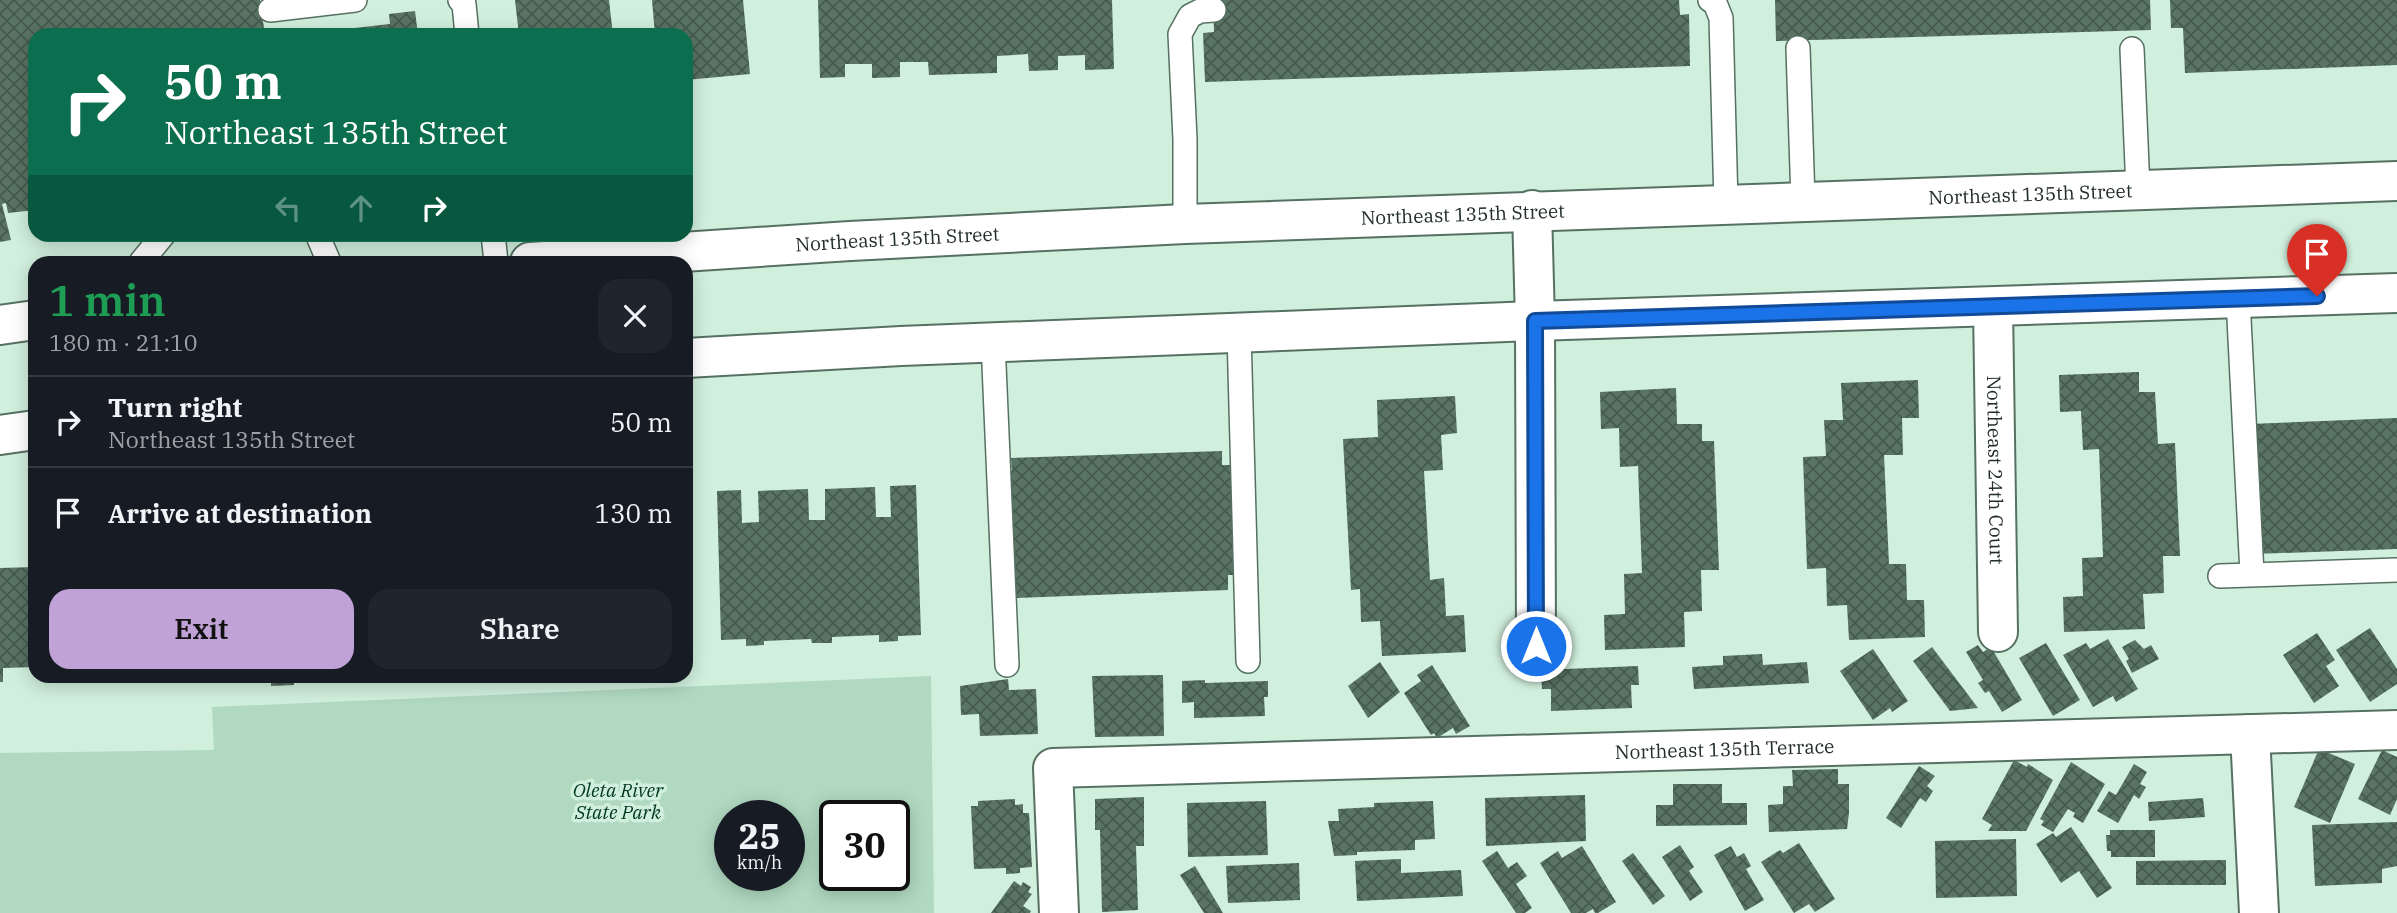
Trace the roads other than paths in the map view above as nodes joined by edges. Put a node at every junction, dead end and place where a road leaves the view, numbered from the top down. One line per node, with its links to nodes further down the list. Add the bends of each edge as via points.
1 (355, 0): 4 (lane)
2 (460, 0): 6 (lane)
3 (1710, 0): 12 (lane, via 1721,18)
4 (270, 10)
5 (1214, 10): 14 (lane, via 1190,16 1181,34)
6 (466, 28)
7 (1798, 48): 11 (lane)
8 (2133, 49): 10 (lane)
9 (2397, 181): 10 (street, Northeast 135th Street)
10 (2138, 190): 11 (street, Northeast 135th Street)
11 (1803, 201): 12 (street, Northeast 135th Street)
12 (1726, 204): 13 (street, Northeast 135th Street)
13 (1532, 210): 14 (street, Northeast 135th Street); 22 (street)
14 (1185, 224): 17 (street, Northeast 135th Street)
15 (157, 242): 16 (lane)
16 (146, 256)
17 (623, 256)
18 (2397, 293): 19 (street)
19 (2238, 299): 20 (street); 30 (lane)
20 (1993, 307): 22 (street); 32 (street, Northeast 24th Court)
21 (28, 321): 23 (street)
22 (1535, 321): 24 (street); 33 (street)
23 (0, 325)
24 (1239, 333): 25 (street); 34 (lane)
25 (993, 342): 26 (street); 35 (lane)
26 (693, 358)
27 (28, 430): 28 (street)
28 (0, 435)
29 (2397, 570): 30 (lane)
30 (2252, 574): 31 (lane)
31 (2220, 576)
32 (1997, 632)
33 (1536, 646)
34 (1248, 661)
35 (1007, 665)
36 (2397, 730): 37 (street, Northeast 135th Terrace)
37 (2250, 734): 38 (street, Northeast 135th Terrace, via 1053,768); 39 (street)
38 (1059, 913)
39 (2259, 913)

